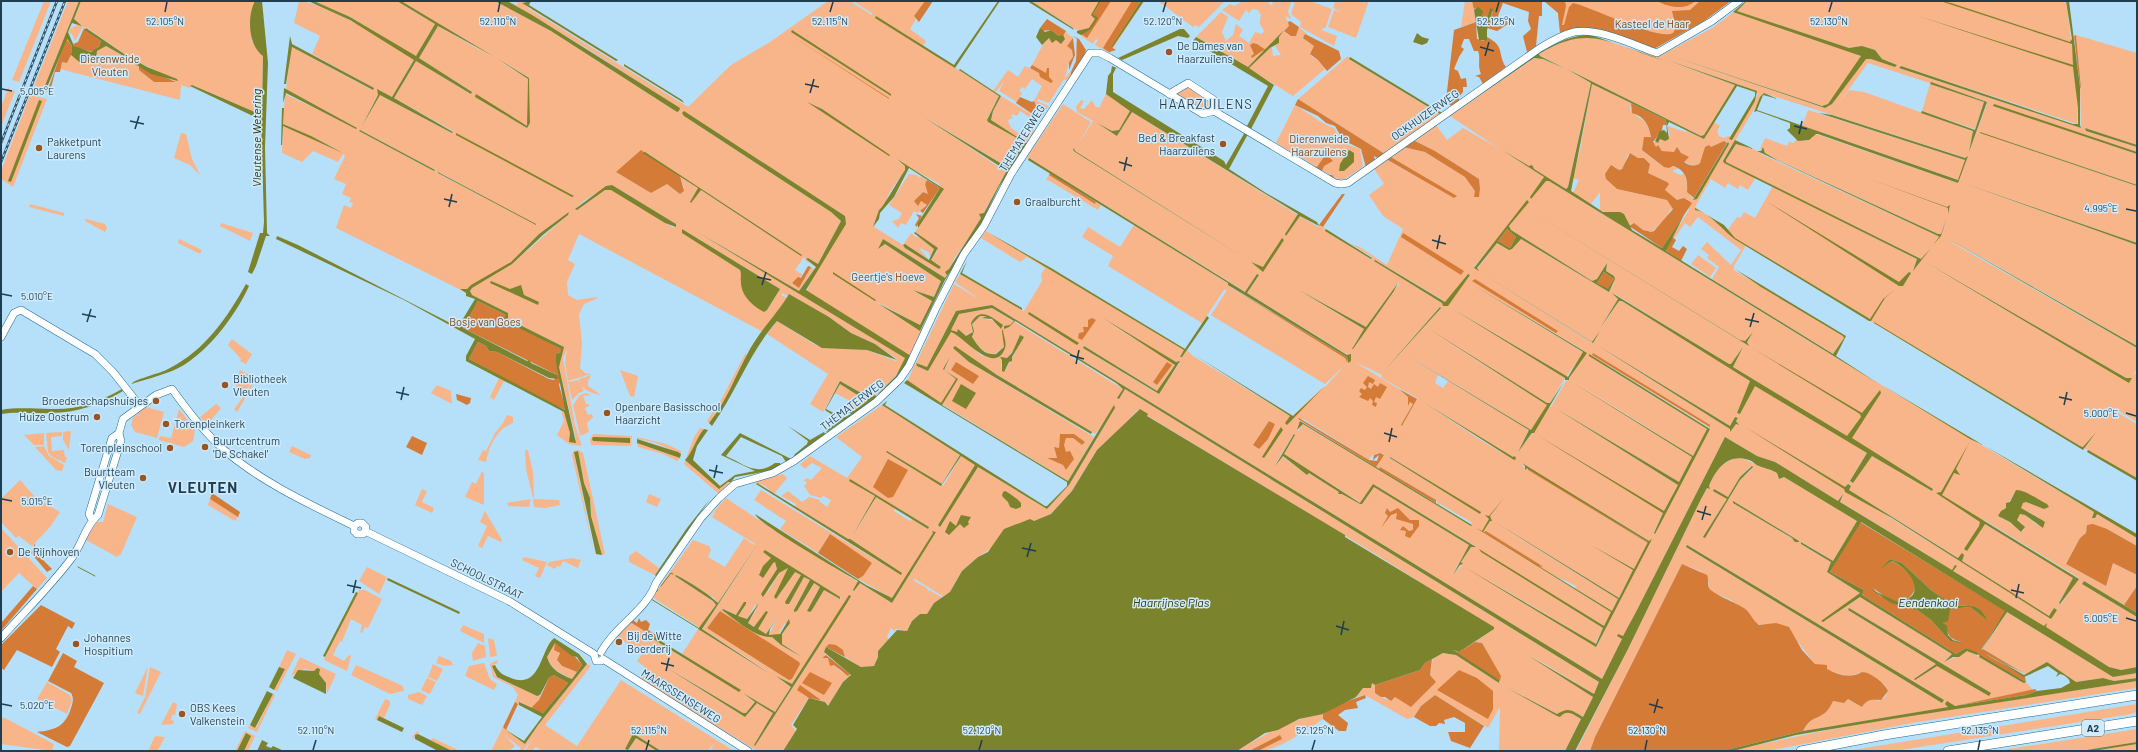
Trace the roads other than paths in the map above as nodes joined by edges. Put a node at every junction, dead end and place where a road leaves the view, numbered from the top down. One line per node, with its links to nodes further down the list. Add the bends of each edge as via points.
1 (1739, 1): 3 (street, OCKHUIZERWEG, via 1712,21 1657,53 1587,31 1573,32 1558,38 1355,178 1341,184 1335,183)
2 (1170, 94): 3 (street, via 1203,114); 3 (street, via 1188,82 1214,100); 7 (street, THEMATERWEG, via 1104,54 1090,54 1011,174 984,226 964,254 909,366 900,379 885,395 794,461 773,473 735,484 719,498 701,518 641,605 610,638)
3 (1214, 111)
4 (1, 337): 5 (street, via 17,310 21,310 95,354)
5 (140, 406): 6 (street, via 122,419 119,433 121,441 98,515 92,520 81,545 71,560); 8 (street, SCHOOLSTRAAT, via 172,389 207,433 229,454 281,489 354,526 362,523 366,527 365,531 509,601)
6 (1, 638)
7 (601, 652): 8 (street); 9 (street)
8 (594, 654): 9 (street, via 596,661 601,662)
9 (603, 659): 12 (street, MAARSSENSEWEG)
10 (2137, 695): 13 (highway, A2, via 1884,735)
11 (2137, 721): 14 (highway, A2)
12 (748, 751)
13 (1801, 751)
14 (1948, 751)

